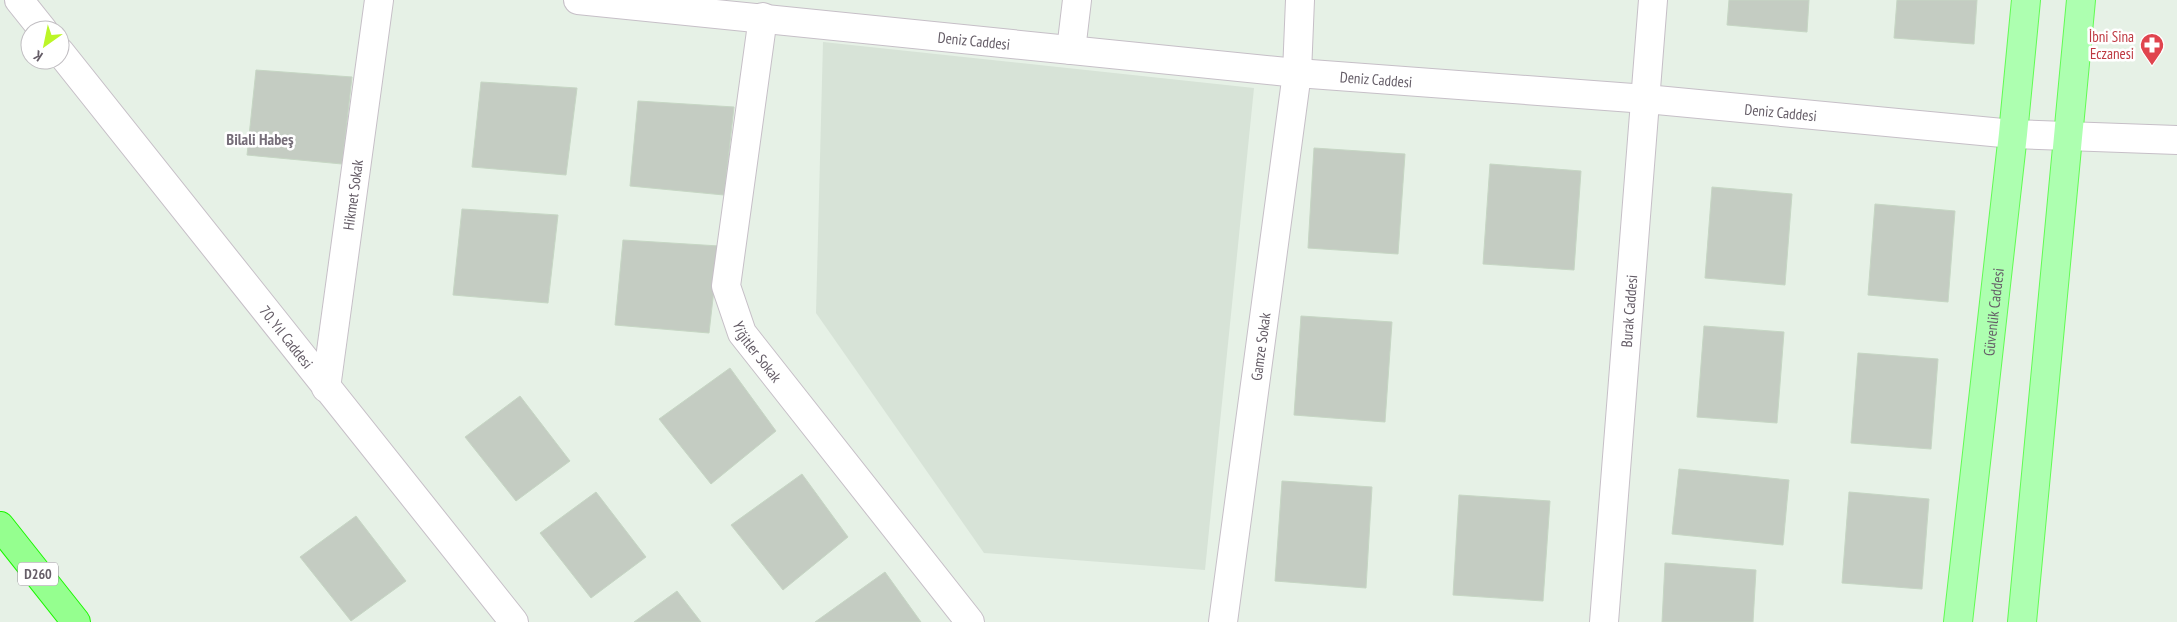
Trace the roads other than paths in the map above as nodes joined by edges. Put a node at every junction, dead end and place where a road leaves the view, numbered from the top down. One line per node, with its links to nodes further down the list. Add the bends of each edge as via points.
1 (379, 0): 16 (street, Hikmet Sokak)
2 (578, 0): 8 (street, Deniz Caddesi)
3 (1077, 0): 9 (street)
4 (1300, 0): 11 (street, Gamze Sokak)
5 (1653, 0): 12 (street, Burak Caddesi)
6 (2026, 0): 13 (main road, Güvenlik Caddesi)
7 (2081, 0): 14 (main road)
8 (763, 17): 9 (street, Deniz Caddesi); 20 (street, Yiğitler Sokak, via 726,286 742,333)
9 (1071, 50): 11 (street, Deniz Caddesi)
10 (70, 65): 16 (street, 70. Yıl Caddesi)
11 (1297, 73): 12 (street, Deniz Caddesi); 21 (street, Gamze Sokak)
12 (1646, 99): 13 (street, Deniz Caddesi); 22 (street, Burak Caddesi)
13 (2014, 134): 14 (street, Deniz Caddesi); 23 (main road, Güvenlik Caddesi)
14 (2067, 136): 15 (street, Deniz Caddesi); 24 (main road)
15 (2177, 140)
16 (326, 388): 19 (street, 70. Yıl Caddesi)
17 (0, 526): 18 (highway, D260)
18 (76, 622)
19 (514, 622)
20 (970, 622)
21 (1223, 622)
22 (1604, 622)
23 (1958, 622)
24 (2022, 622)

